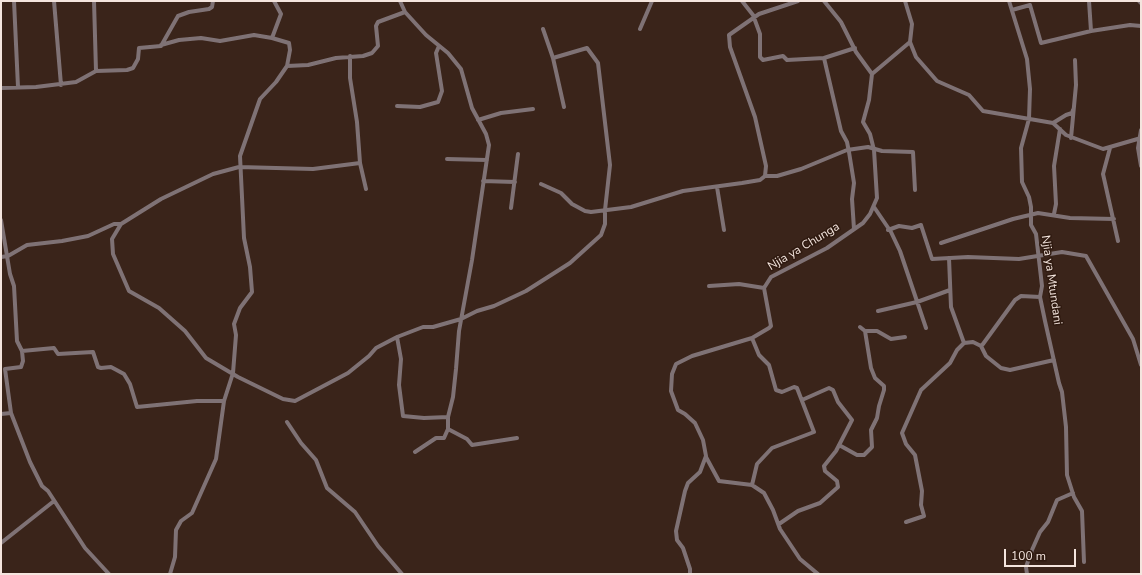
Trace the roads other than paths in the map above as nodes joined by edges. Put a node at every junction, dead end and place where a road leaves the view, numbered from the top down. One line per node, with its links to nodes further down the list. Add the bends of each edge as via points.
1 (14, 1): 34 (street)
2 (54, 1): 33 (street)
3 (94, 1): 31 (street)
4 (213, 1): 23 (street, via 209,9 178,16)
5 (274, 1): 21 (street, via 281,14)
6 (400, 1): 15 (street)
7 (652, 1): 19 (street)
8 (742, 1): 16 (street)
9 (798, 1): 16 (street)
10 (824, 1): 25 (street, via 841,22)
11 (904, 1): 22 (street, via 912,24)
12 (1009, 1): 14 (street, Njia ya Mtundani)
13 (1089, 1): 20 (street)
14 (1012, 10): 20 (street, via 1030,5 1041,43); 40 (street, Njia ya Mtundani, via 1026,59 1030,89)
15 (405, 12): 24 (street); 26 (street, via 378,22 376,50 362,56)
16 (754, 18): 28 (street, via 760,34 760,57 763,60 783,56 787,60); 56 (street, via 729,35 728,40 755,117 766,166)
17 (1141, 26): 20 (street, via 1130,25)
18 (543, 29): 27 (street)
19 (640, 29)
20 (1091, 31)
21 (272, 38): 23 (street, via 254,35 220,41 201,38 179,40); 30 (street, via 289,43)
22 (910, 42): 32 (street); 40 (street, via 916,57 937,81 969,95 983,111)
23 (161, 46): 31 (street, via 139,48 138,59 133,68)
24 (439, 46): 36 (street, via 436,53 442,91 438,102 420,107); 41 (street, via 461,69)
25 (855, 48): 28 (street); 32 (street)
26 (350, 56): 30 (street, via 308,66); 53 (street, via 350,78)
27 (553, 58): 38 (street); 65 (street, via 587,48 598,64 610,165)
28 (824, 58): 48 (street)
29 (1075, 60): 37 (street)
30 (287, 66): 55 (street, via 260,99 244,141)
31 (96, 71): 33 (street, via 76,82)
32 (872, 74): 49 (street, via 869,100 862,122 870,134)
33 (61, 84): 34 (street, via 36,88)
34 (18, 87): 35 (street)
35 (1, 88)
36 (397, 106)
37 (1074, 106): 42 (street, via 1072,113); 45 (street)
38 (564, 107)
39 (533, 109): 41 (street, via 501,113)
40 (1029, 119): 42 (street); 66 (street, Njia ya Mtundani, via 1020,158 1022,182 1029,197)
41 (478, 120): 52 (street, via 489,145)
42 (1053, 122): 43 (street)
43 (1060, 129): 45 (street); 67 (street, via 1054,166)
44 (1141, 130): 46 (street)
45 (1071, 138): 47 (street, via 1103,149)
46 (1140, 138): 47 (street); 54 (street, via 1138,148)
47 (1110, 148): 68 (street, via 1103,174)
48 (847, 150): 49 (street, via 868,147); 56 (street, via 801,170); 71 (street, via 854,183)
49 (874, 150): 62 (street, via 913,152); 63 (street, via 877,198)
50 (518, 154): 58 (street)
51 (447, 160): 52 (street)
52 (487, 160): 57 (street)
53 (360, 163): 55 (street, via 313,169); 61 (street)
54 (1141, 166)
55 (239, 167): 70 (street, via 213,174 161,199); 100 (street, via 244,238 252,292 240,308 234,324 236,335)
56 (765, 176): 60 (street, via 755,181)
57 (483, 181): 58 (street); 86 (street)
58 (515, 182): 64 (street)
59 (541, 184): 65 (street, via 561,193 585,212)
60 (716, 187): 65 (street, via 683,191 636,205); 72 (street)
61 (366, 189)
62 (915, 190)
63 (874, 207): 71 (street, Njia ya Chunga); 73 (street)
64 (511, 208)
65 (605, 210): 86 (street, via 605,224 601,235 570,263 526,291)
66 (1031, 214): 67 (street); 75 (street); 77 (street, Njia ya Mtundani, via 1031,225 1036,234)
67 (1054, 214): 68 (street, via 1070,218)
68 (1114, 219): 74 (street)
69 (1, 220): 76 (street)
70 (121, 224): 76 (street, via 114,224 88,236 27,245); 100 (street, via 112,238 113,254 129,291 159,308 185,331 206,358)
71 (854, 229): 81 (street, Njia ya Chunga, via 828,248 771,277)
72 (724, 230)
73 (888, 230): 79 (street, via 899,226 912,228 921,225 931,258); 84 (street, via 900,252)
74 (1118, 242)
75 (941, 243)
76 (8, 256): 78 (street); 95 (street, via 14,286 17,341)
77 (1039, 256): 79 (street, via 1019,259); 83 (street, Njia ya Mtundani, via 1042,286); 98 (street, via 1062,252 1086,256 1133,339)
78 (1, 257)
79 (949, 258): 82 (street)
80 (710, 286): 81 (street, via 739,284)
81 (764, 288): 92 (street, Njia ya Chunga, via 771,326)
82 (950, 290): 84 (street); 93 (street, via 951,307)
83 (1040, 297): 94 (street, via 1021,296 1015,300); 96 (street, Njia ya Mtundani)
84 (917, 302): 85 (street); 88 (street)
85 (878, 311)
86 (461, 319): 90 (street, via 433,327 423,327); 105 (street, via 453,397)
87 (860, 327): 89 (street)
88 (926, 328)
89 (865, 331): 91 (street, via 877,331 891,339); 109 (street, via 871,368 875,378 884,386 877,418 871,430 872,447 864,455 857,455)
90 (397, 337): 100 (street, via 376,348 348,373 295,401 283,399); 105 (street, via 401,359 399,385 403,416)
91 (905, 337)
92 (752, 338): 101 (street, via 759,355 769,365 776,390 782,392 794,386); 111 (street, Njia ya Chunga, via 692,356 676,364 672,374 671,391 678,410 695,424 703,440)
93 (964, 343): 94 (street, via 973,342); 115 (street, via 950,363 921,390 902,433 914,455 922,491 924,516)
94 (981, 346): 96 (street, via 986,356 1001,368 1010,370)
95 (22, 351): 99 (street, via 21,367); 102 (street, via 54,348 58,354 93,352 98,366 111,367 124,374 130,384 136,407)
96 (1054, 360): 113 (street, Njia ya Mtundani, via 1062,392 1066,427 1067,475)
97 (2, 365): 99 (street)
98 (1141, 365)
99 (5, 369): 103 (street)
100 (233, 373): 102 (street)
101 (802, 400): 109 (street, via 825,389 833,390 838,402 852,420); 112 (street, via 814,432 772,448 757,464)
102 (224, 402): 120 (street, via 216,458 192,513 180,521 176,530 175,557)
103 (11, 412): 104 (street); 114 (street, via 30,462 42,486)
104 (1, 414)
105 (448, 417): 107 (street)
106 (287, 422): 121 (street, via 316,460 328,488 355,512 378,546)
107 (448, 429): 108 (street, via 467,439 472,445); 110 (street, via 444,438 436,438)
108 (517, 438)
109 (839, 445): 116 (street, via 824,466 825,471 837,481 838,487 820,503 798,511)
110 (415, 452)
111 (706, 456): 112 (street, Njia ya Chunga, via 719,481); 122 (street, via 700,472 688,483 685,490 676,531)
112 (752, 485): 116 (street, via 764,493)
113 (1073, 493): 118 (street, Njia ya Mtundani, via 1082,511); 124 (street, via 1057,500 1032,550 1026,567)
114 (54, 501): 117 (street); 119 (street, via 85,548)
115 (906, 522)
116 (779, 524): 123 (street, via 800,559)
117 (1, 542)
118 (1084, 562)
119 (109, 574)
120 (170, 574)
121 (402, 574)
122 (690, 574)
123 (818, 574)
124 (1027, 574)

